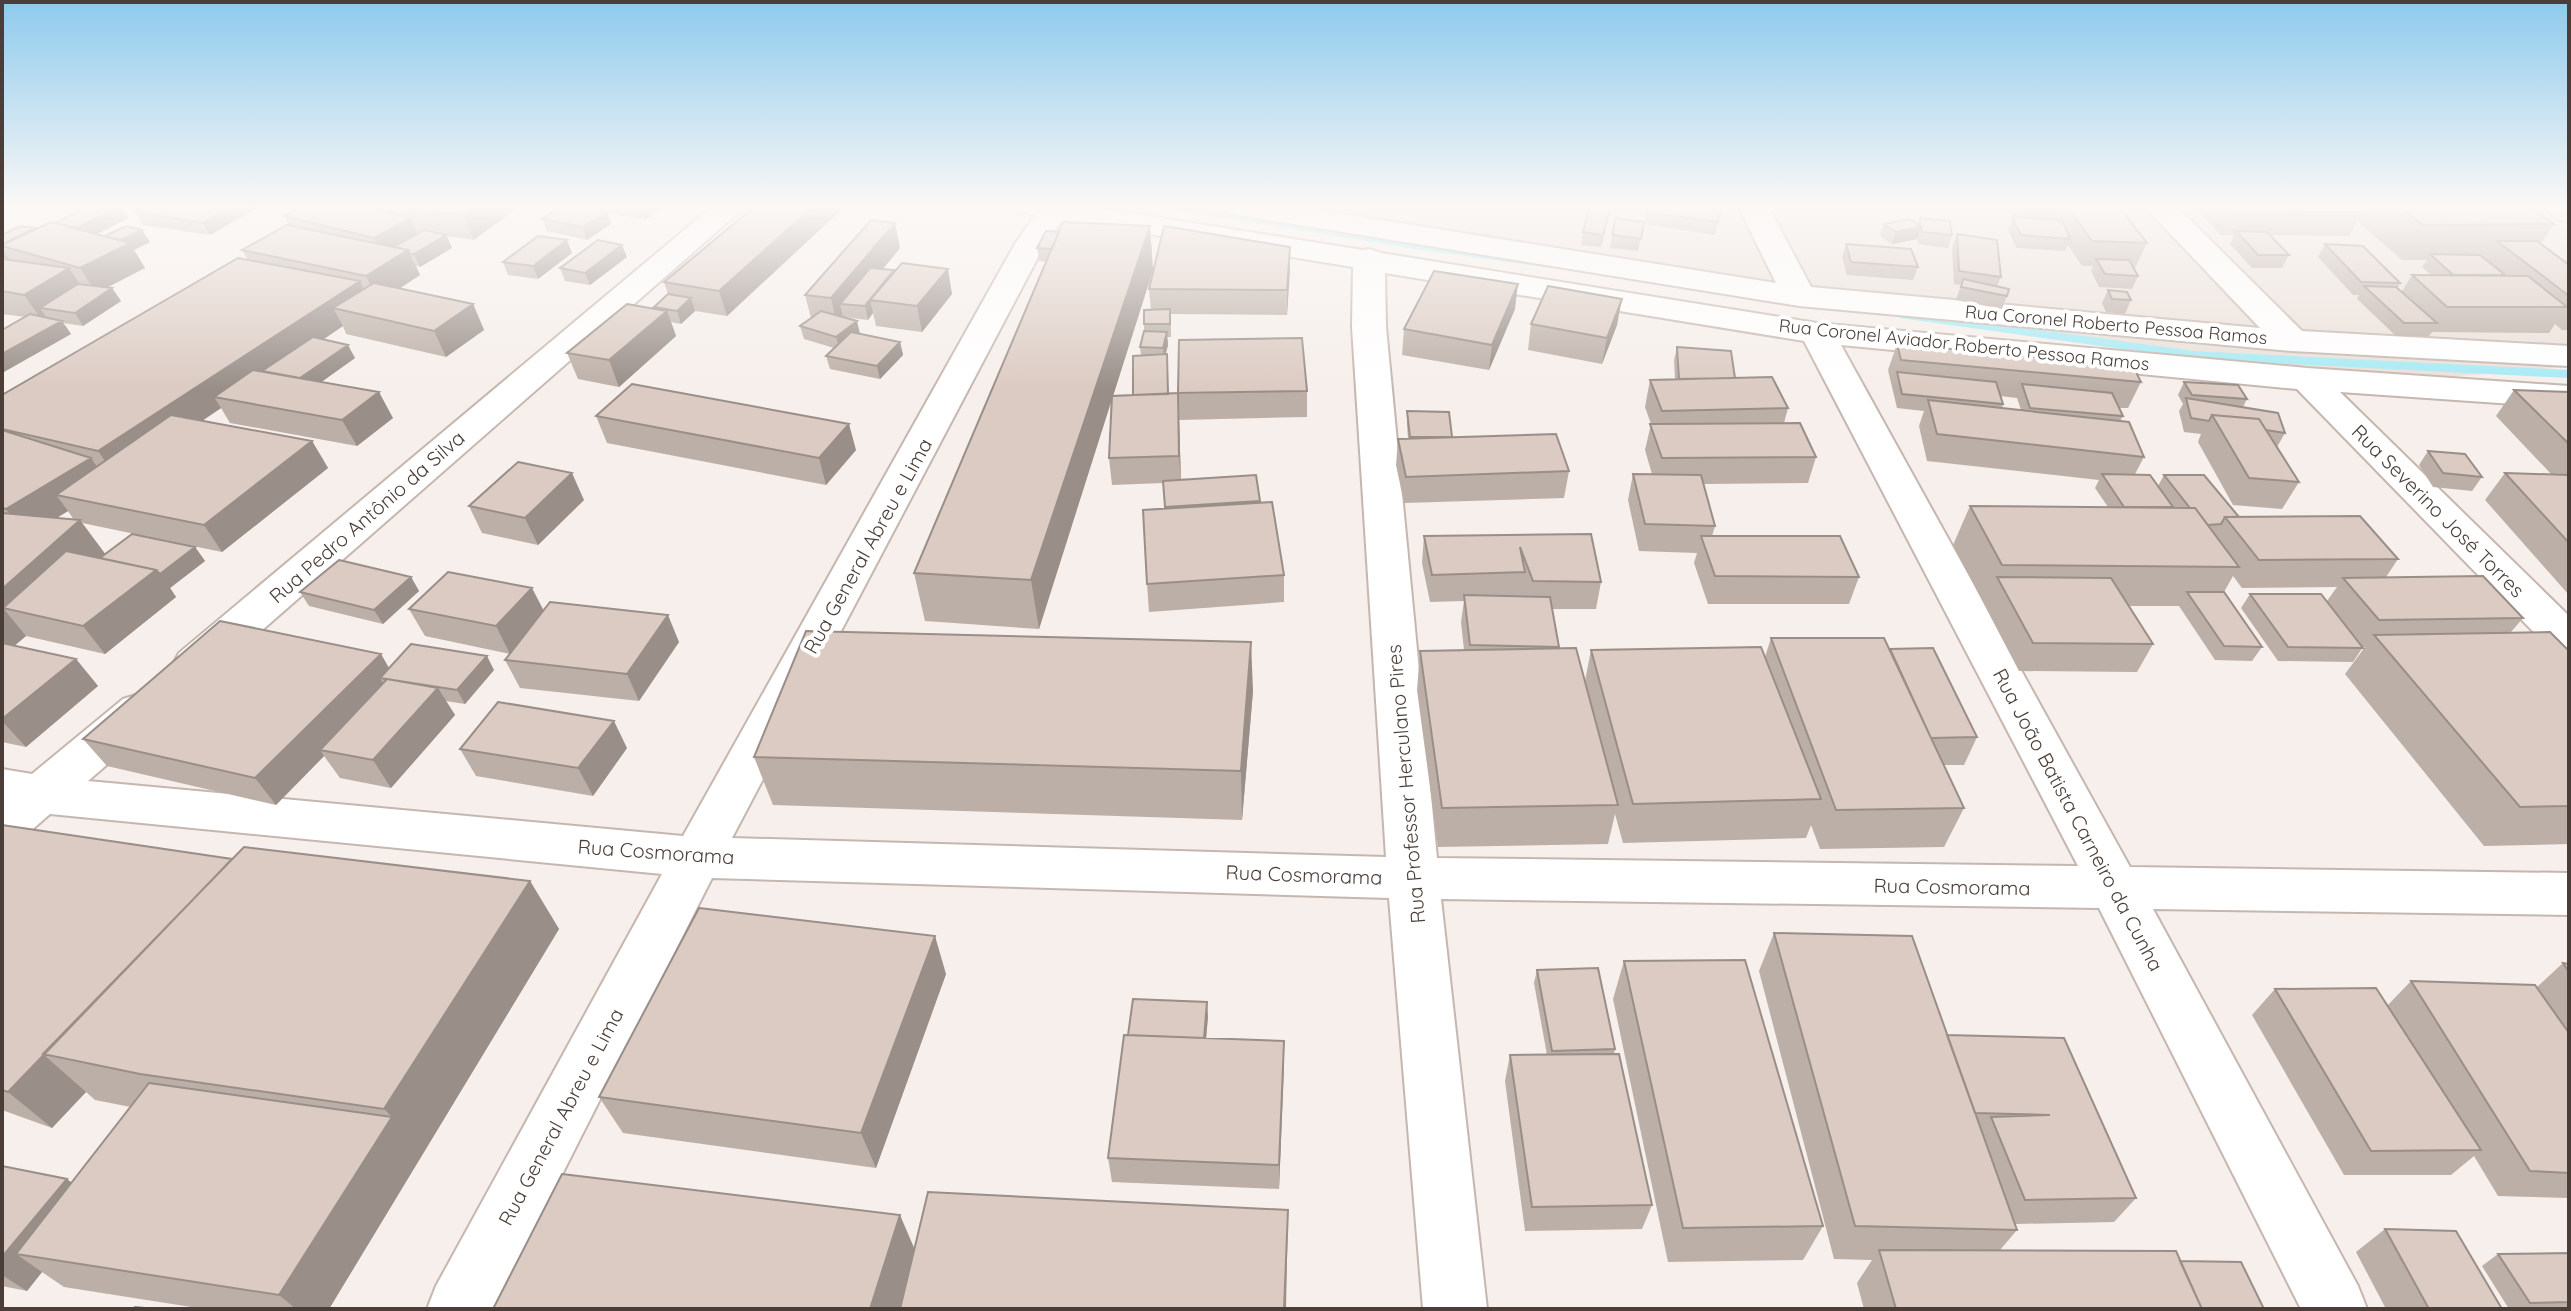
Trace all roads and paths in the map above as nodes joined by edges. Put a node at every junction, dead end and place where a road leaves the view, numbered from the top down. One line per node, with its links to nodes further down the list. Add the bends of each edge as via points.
1 (657, 267): 13 (street, Rua Pedro Antônio da Silva)
2 (1017, 267): 15 (street, Rua General Abreu e Lima)
3 (1365, 267): 16 (street, Rua Professor Herculano Pires)
4 (1558, 267): 7 (street, Rua Coronel Aviador Roberto Pessoa Ramos)
5 (1784, 267): 7 (street, Rua João Batista Carneiro da Cunha)
6 (2219, 267): 8 (street)
7 (1808, 315): 8 (street, Rua Coronel Roberto Pessoa Ramos); 10 (street, Rua Coronel Aviador Roberto Pessoa Ramos); 17 (street, Rua João Batista Carneiro da Cunha)
8 (2292, 341): 9 (street, Rua Coronel Roberto Pessoa Ramos)
9 (2569, 356)
10 (2307, 379): 11 (street, Rua Coronel Aviador Roberto Pessoa Ramos); 12 (street, Rua Severino José Torres)
11 (2569, 397)
12 (2569, 642)
13 (22, 791): 14 (street, Rua Pedro Antônio da Silva); 15 (street, Rua Cosmorama)
14 (2, 827)
15 (697, 857): 16 (street, Rua Cosmorama); 19 (street, Rua General Abreu e Lima)
16 (1413, 878): 17 (street, Rua Cosmorama); 20 (street, Rua Professor Herculano Pires)
17 (2116, 890): 18 (street, Rua Cosmorama); 21 (street, Rua João Batista Carneiro da Cunha)
18 (2569, 894)
19 (459, 1309)
20 (1455, 1309)
21 (2335, 1309)

